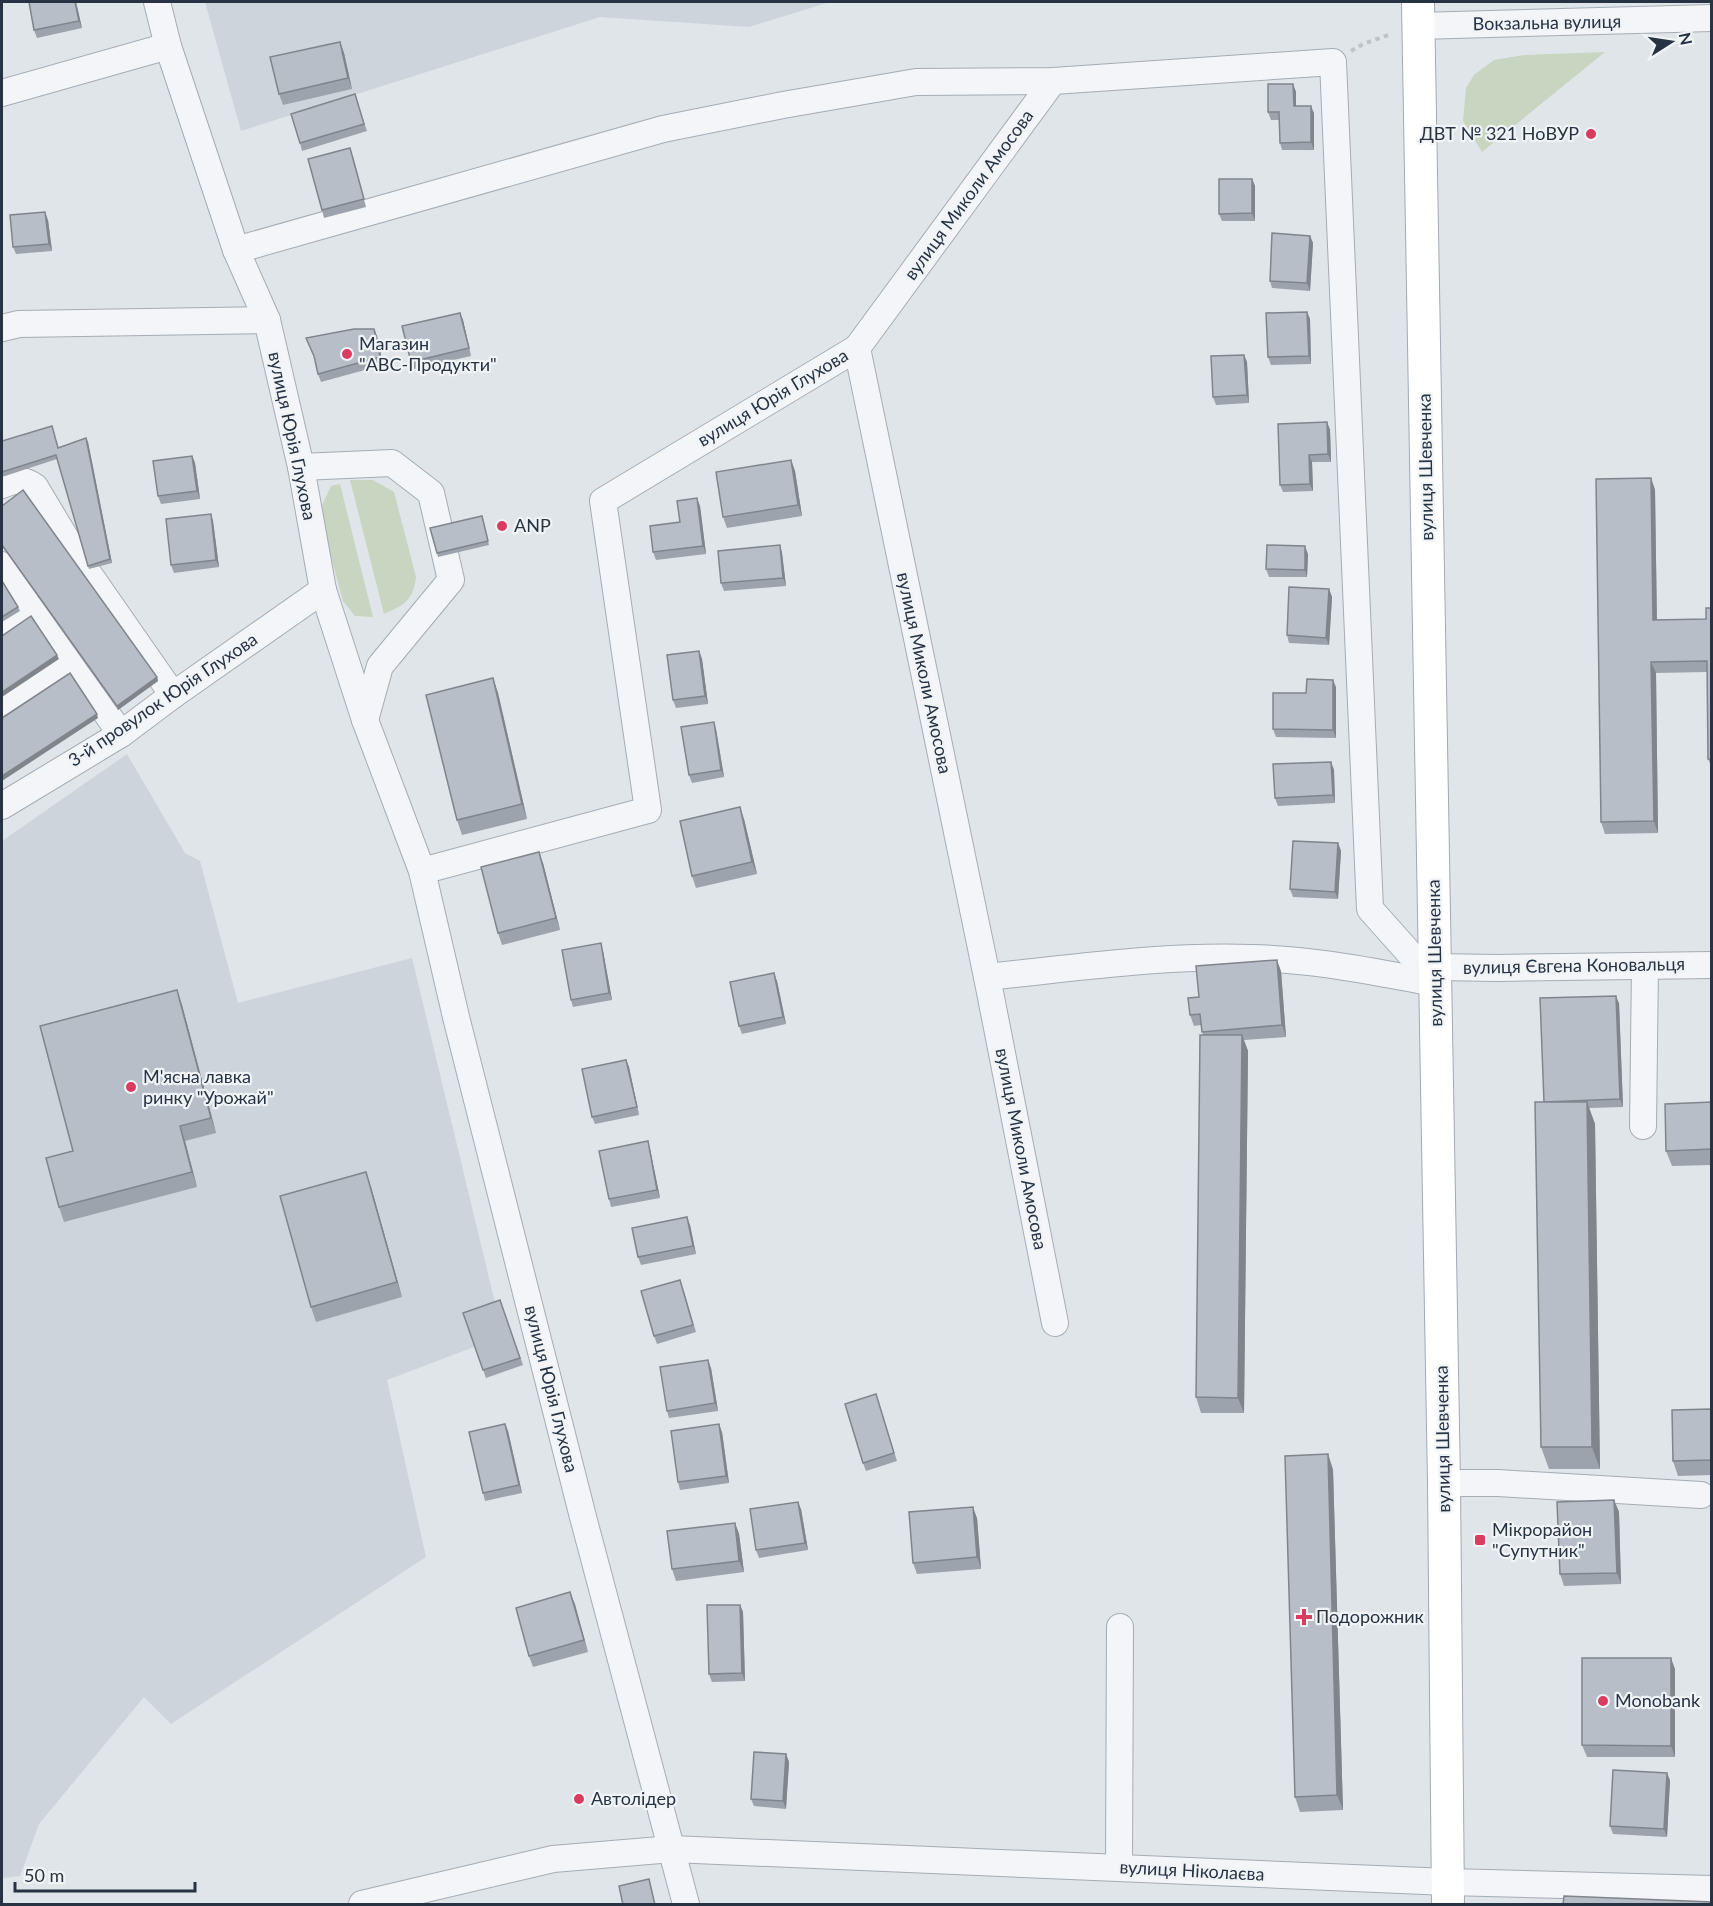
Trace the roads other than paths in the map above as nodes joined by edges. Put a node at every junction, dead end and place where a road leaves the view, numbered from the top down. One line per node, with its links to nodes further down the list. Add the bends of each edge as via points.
1 (157, 2): 4 (street, вулиця Юрія Глухова)
2 (1418, 14): 3 (street, Вокзальна вулиця); 26 (main road, вулиця Шевченка)
3 (1712, 18)
4 (168, 46): 6 (street); 7 (street, вулиця Юрія Глухова)
5 (1053, 81): 7 (street, via 916,82 663,129); 10 (street, вулиця Миколи Амосова); 26 (street, via 1333,62 1370,909)
6 (2, 93)
7 (236, 250): 8 (street, вулиця Юрія Глухова)
8 (267, 320): 9 (street, via 19,324); 11 (street, вулиця Юрія Глухова)
9 (2, 328)
10 (857, 348): 23 (street, вулиця Юрія Глухова, via 603,501 648,810); 27 (street, вулиця Миколи Амосова)
11 (301, 467): 14 (street, вулиця Юрія Глухова); 20 (street, via 392,463 431,493 451,580 380,666)
12 (2, 485): 18 (street, via 17,479 35,487 77,557)
13 (2, 566): 15 (street)
14 (323, 590): 18 (street, 3-й провулок Юрія Глухова); 20 (street, вулиця Юрія Глухова)
15 (34, 610): 16 (street); 17 (street)
16 (2, 631)
17 (71, 663): 19 (street); 21 (street)
18 (173, 695): 21 (street, 3-й провулок Юрія Глухова)
19 (2, 708)
20 (364, 720): 23 (street, вулиця Юрія Глухова)
21 (121, 734): 22 (street, 3-й провулок Юрія Глухова)
22 (2, 806)
23 (422, 871): 33 (street, вулиця Юрія Глухова, via 583,1516)
24 (1712, 965): 25 (street, вулиця Євгена Коновальця)
25 (1645, 966): 26 (street, вулиця Євгена Коновальця); 28 (street)
26 (1436, 975): 27 (street, вулиця Євгена Коновальця, via 1242,957 1151,960); 30 (main road, вулиця Шевченка)
27 (987, 977): 29 (street, вулиця Миколи Амосова)
28 (1642, 1126)
29 (1055, 1323)
30 (1444, 1483): 31 (street); 36 (main road, вулиця Шевченка)
31 (1701, 1495)
32 (1120, 1627): 34 (street)
33 (672, 1849): 34 (street, вулиця Ніколаєва); 37 (street, вулиця Ніколаєва, via 553,1859); 38 (street, вулиця Юрія Глухова)
34 (1119, 1868): 36 (street, вулиця Ніколаєва)
35 (1712, 1889): 36 (street, вулиця Ніколаєва)
36 (1448, 1893)
37 (362, 1905)
38 (686, 1905)

